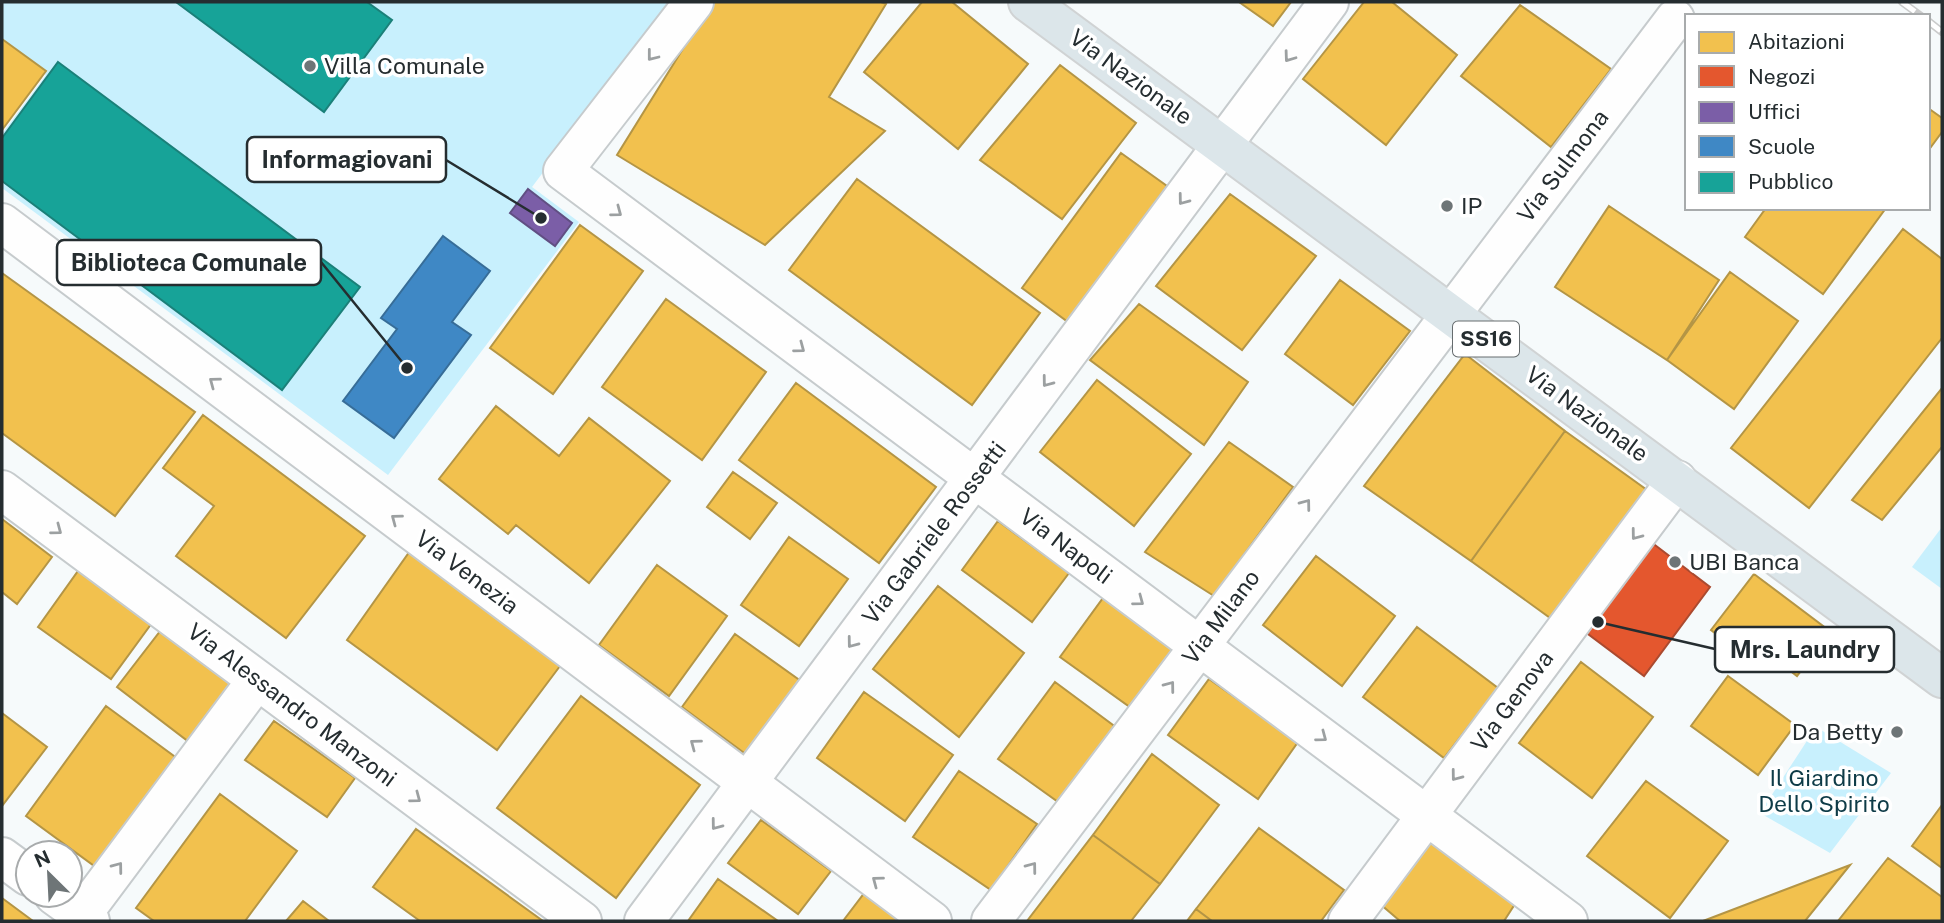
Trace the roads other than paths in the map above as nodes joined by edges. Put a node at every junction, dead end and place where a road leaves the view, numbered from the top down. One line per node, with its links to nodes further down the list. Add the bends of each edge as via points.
1 (694, 2): 8 (street, Via Napoli, one-way to 8, via 563,171)
2 (1028, 2): 5 (main road, Via Nazionale / SS16)
3 (1329, 2): 5 (street, Via Gabriele Rossetti, one-way to 5)
4 (1675, 19): 7 (street, Via Sulmona)
5 (1224, 145): 7 (main road, Via Nazionale / SS16); 8 (street, Via Gabriele Rossetti, one-way to 8)
6 (2, 223): 14 (street, Via Venezia, one-way to 6)
7 (1450, 313): 9 (main road, Via Nazionale / SS16); 11 (street, Via Milano, one-way to 7)
8 (975, 479): 11 (street, Via Napoli, one-way to 11); 14 (street, Via Gabriele Rossetti, one-way to 14)
9 (1677, 481): 12 (main road, Via Nazionale / SS16); 15 (street, Via Genova, one-way to 15)
10 (2, 490): 13 (street, Via Alessandro Manzoni, one-way to 13)
11 (1200, 646): 15 (street, Via Napoli, one-way to 15); 20 (street, Via Milano, one-way to 11)
12 (1942, 678)
13 (257, 680): 16 (street, one-way to 13); 17 (street, Via Alessandro Manzoni, one-way to 17)
14 (747, 783): 18 (street, Via Gabriele Rossetti, one-way to 18); 19 (street, Via Venezia, one-way to 14)
15 (1427, 816): 21 (street, Via Genova); 22 (street, Via Napoli)
16 (76, 913)
17 (582, 921)
18 (644, 921)
19 (932, 921)
20 (991, 921)
21 (1348, 921)
22 (1568, 921)

